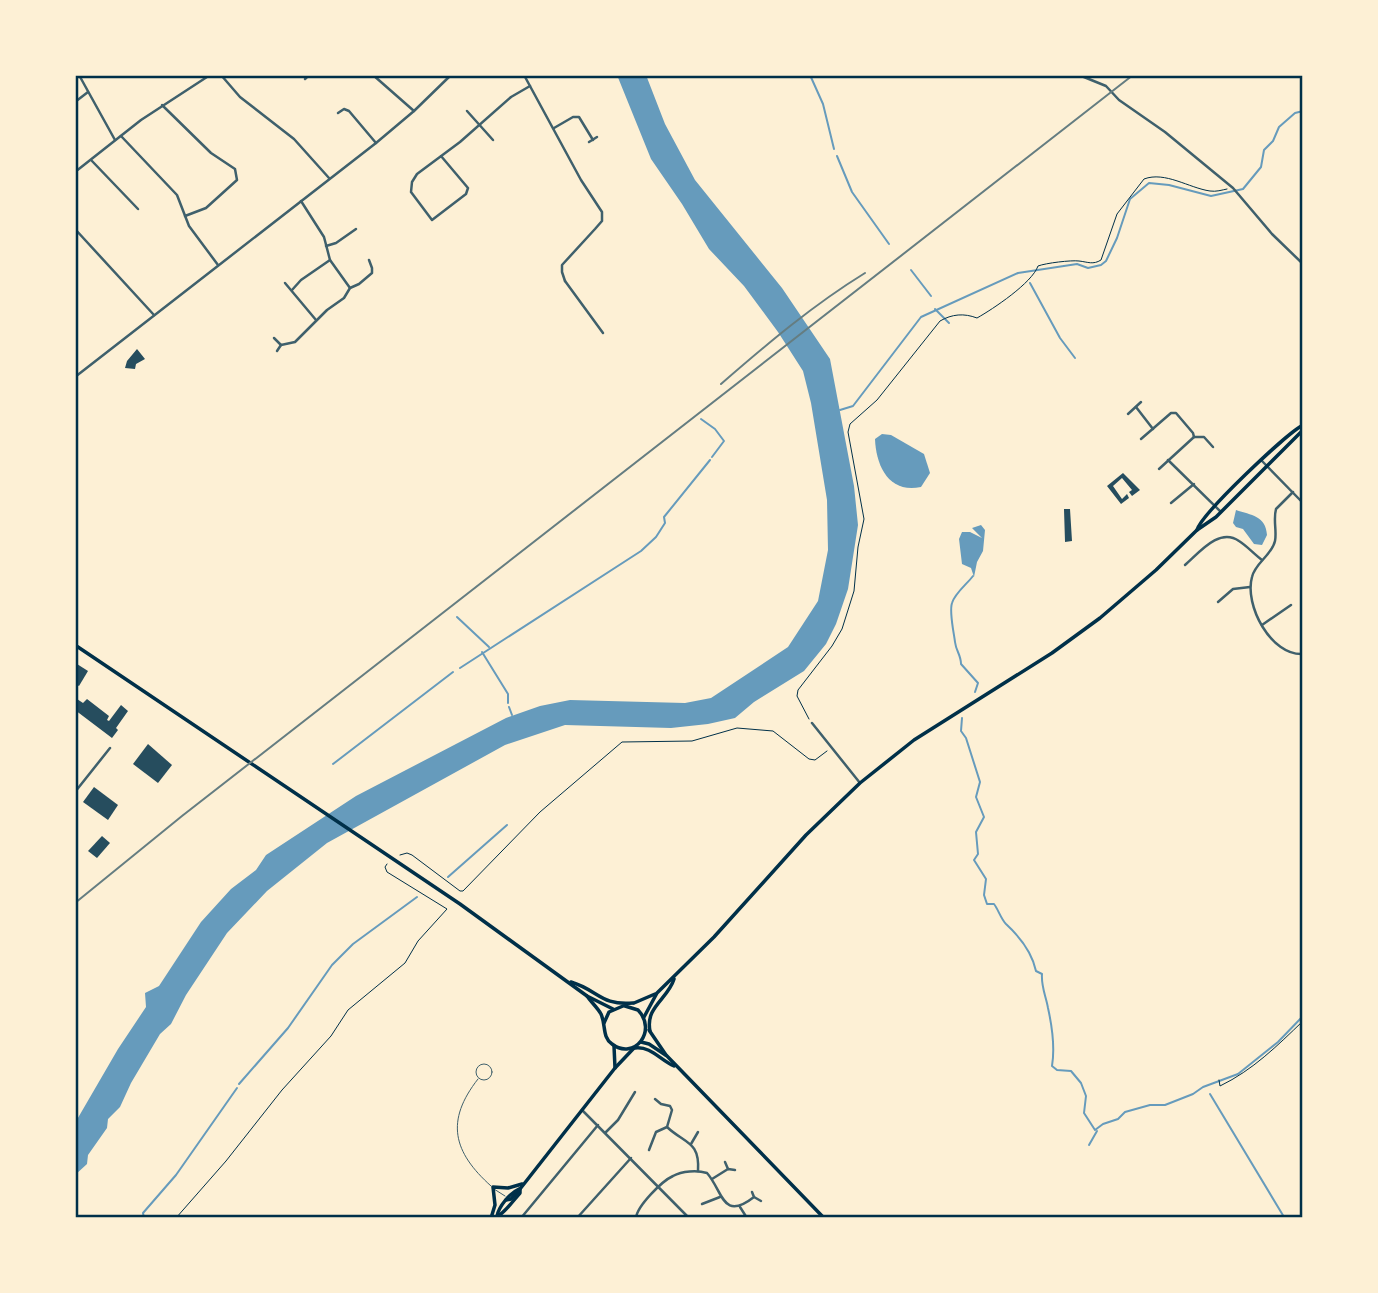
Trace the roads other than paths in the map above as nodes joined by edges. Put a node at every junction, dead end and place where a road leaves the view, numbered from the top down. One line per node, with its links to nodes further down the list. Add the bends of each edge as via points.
1 (79, 75): 11 (street)
2 (210, 75): 13 (street)
3 (221, 75): 27 (street, via 240,97 294,139)
4 (309, 75): 9 (street)
5 (373, 75): 14 (street)
6 (451, 75): 14 (street)
7 (524, 75): 10 (street)
8 (1079, 75): 38 (street, via 1104,85 1234,189)
9 (305, 79)
10 (530, 86): 17 (street); 18 (street)
11 (88, 92): 12 (street); 22 (street)
12 (75, 102)
13 (162, 105): 19 (street); 30 (street, via 237,174 237,180 206,208)
14 (414, 111): 23 (street)
15 (467, 111): 17 (street)
16 (338, 113): 23 (street, via 349,111)
17 (480, 125): 21 (street); 24 (street)
18 (554, 128): 20 (street, via 579,117 591,141); 45 (street, via 602,216 596,229 562,265 562,272)
19 (121, 136): 22 (street); 30 (street, via 177,195)
20 (597, 137)
21 (493, 140)
22 (115, 141): 25 (street)
23 (376, 143): 27 (street)
24 (441, 156): 31 (street, via 412,182 411,192); 31 (street, via 468,188)
25 (91, 160): 26 (street); 29 (street)
26 (75, 172)
27 (329, 178): 28 (street)
28 (301, 200): 35 (street); 39 (street)
29 (138, 209)
30 (185, 215): 39 (street)
31 (432, 220): 32 (street)
32 (428, 225)
33 (75, 229): 43 (street)
34 (356, 229): 35 (street)
35 (326, 246): 36 (street)
36 (330, 260): 41 (street); 42 (street)
37 (369, 260): 41 (street, via 372,273)
38 (1303, 264)
39 (218, 265): 43 (street)
40 (285, 283): 42 (street)
41 (350, 288): 44 (street)
42 (292, 290): 44 (street)
43 (154, 315): 49 (street)
44 (316, 320): 47 (street, via 295,342)
45 (603, 333)
46 (274, 338): 47 (street)
47 (281, 345): 48 (street)
48 (277, 351)
49 (75, 377)
50 (1141, 402): 51 (street)
51 (1136, 407): 52 (street); 54 (street)
52 (1128, 414)
53 (1303, 428): 59 (main road); 60 (main road)
54 (1153, 429): 55 (street, via 1176,413); 56 (street)
55 (1194, 438): 57 (street, via 1204,437); 58 (street)
56 (1142, 439)
57 (1213, 447)
58 (1168, 460): 61 (street); 62 (street)
59 (1262, 461): 60 (street); 66 (main road)
60 (1268, 467): 63 (street); 67 (main road)
61 (1159, 468)
62 (1194, 484): 64 (street); 66 (street)
63 (1293, 492): 65 (street); 69 (street, via 1276,509 1274,544)
64 (1171, 503)
65 (1303, 503)
66 (1215, 505): 67 (street); 68 (main road)
67 (1222, 512): 68 (main road)
68 (1197, 530): 79 (main road, via 1076,637 914,740)
69 (1262, 559): 70 (street, via 1235,538 1224,537); 71 (street)
70 (1185, 565)
71 (1250, 587): 72 (street, via 1233,589); 74 (street)
72 (1218, 602)
73 (1291, 605): 74 (street)
74 (1261, 625): 76 (street, via 1287,650)
75 (75, 645): 82 (main road)
76 (1303, 654)
77 (812, 723): 79 (street)
78 (110, 748): 80 (street)
79 (860, 782): 81 (main road)
80 (75, 792)
81 (675, 977): 83 (main road); 91 (main road, via 671,989 652,1010)
82 (569, 981): 84 (main road); 85 (main road, via 611,1003)
83 (657, 993): 85 (main road); 88 (main road)
84 (587, 996): 87 (main road); 89 (main road)
85 (633, 1003): 86 (main road)
86 (625, 1006): 87 (main road); 88 (main road, via 634,1007)
87 (613, 1009): 89 (main road)
88 (644, 1017): 90 (main road)
89 (604, 1025): 93 (main road, via 606,1038)
90 (646, 1025): 91 (main road); 92 (main road)
91 (650, 1031): 95 (main road)
92 (640, 1042): 94 (main road); 95 (main road)
93 (614, 1046): 94 (main road); 97 (main road)
94 (633, 1048): 96 (main road, via 647,1049); 97 (main road)
95 (667, 1056): 96 (main road)
96 (676, 1066): 132 (main road)
97 (615, 1068): 101 (main road)
98 (478, 1079): 98 (lane, via 477,1067 489,1066 490,1078); 116 (lane, via 461,1108 458,1137 467,1161)
99 (635, 1092): 104 (street, via 635,1099)
100 (655, 1099): 103 (street, via 671,1107)
101 (582, 1110): 102 (street); 114 (main road)
102 (598, 1125): 104 (street); 127 (street)
103 (667, 1127): 106 (street); 107 (street, via 656,1132)
104 (606, 1132): 108 (street)
105 (698, 1132): 106 (street)
106 (691, 1144): 112 (street, via 697,1151)
107 (649, 1150)
108 (631, 1158): 115 (street); 128 (street)
109 (725, 1163): 110 (street)
110 (729, 1169): 111 (street); 113 (street)
111 (735, 1170)
112 (698, 1171): 113 (street); 115 (street, via 673,1176)
113 (712, 1179): 119 (street)
114 (524, 1184): 116 (main road); 117 (main road)
115 (660, 1186): 129 (street, via 637,1210); 130 (street)
116 (495, 1189): 121 (lane); 126 (main road)
117 (520, 1189): 121 (main road); 125 (main road)
118 (752, 1192): 120 (street)
119 (720, 1197): 123 (street); 124 (street)
120 (754, 1197): 122 (street); 124 (street)
121 (506, 1200): 125 (main road); 126 (main road)
122 (761, 1201)
123 (702, 1204)
124 (740, 1207): 131 (street)
125 (508, 1208): 126 (main road)
126 (494, 1217)
127 (521, 1218)
128 (577, 1218)
129 (636, 1218)
130 (689, 1218)
131 (747, 1218)
132 (824, 1218)

